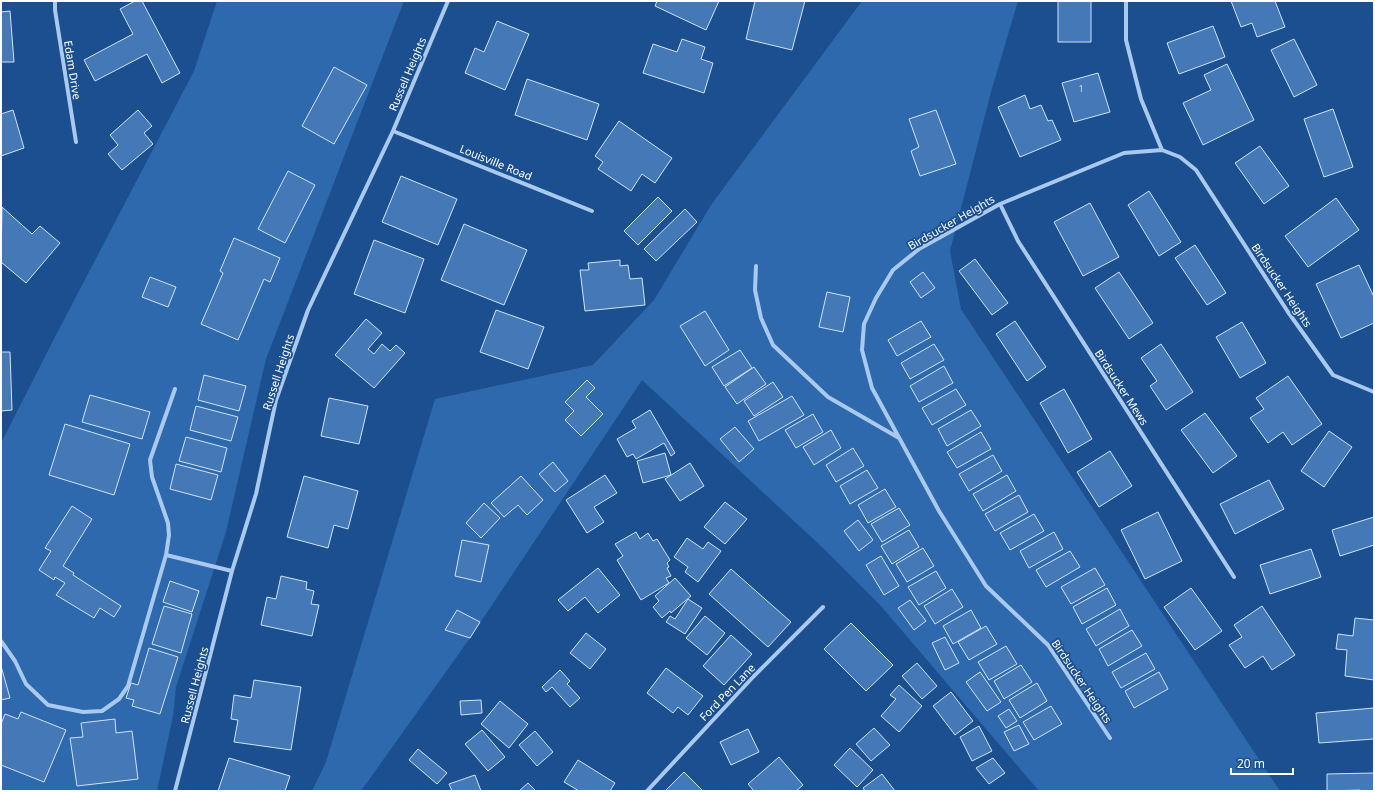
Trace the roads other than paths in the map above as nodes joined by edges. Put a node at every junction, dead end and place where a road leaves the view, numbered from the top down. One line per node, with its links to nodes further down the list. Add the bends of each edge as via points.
1 (55, 1): 5 (street, Edam Drive, via 54,10)
2 (448, 1): 4 (street, Russell Heights)
3 (1126, 1): 6 (street, via 1126,40 1141,98)
4 (393, 131): 8 (street, Louisville Road); 14 (street, Russell Heights, via 308,310 276,400 256,494)
5 (76, 142)
6 (1162, 150): 7 (street, Birdsucker Heights, via 1124,153); 11 (street, Birdsucker Heights, via 1180,157 1196,170 1288,312 1333,375)
7 (1000, 204): 12 (street, Birdsucker Heights, via 919,249 893,270 864,324 862,350 872,388); 15 (street, Birdsucker Mews, via 1018,241)
8 (592, 211)
9 (756, 266): 12 (street, via 755,290 761,318 773,345 828,397)
10 (175, 389): 13 (street, via 150,460 152,477 168,523 170,535)
11 (1374, 392)
12 (899, 438): 18 (street, Birdsucker Heights, via 939,511 986,586 1048,645)
13 (166, 555): 14 (street); 17 (street, via 128,686 119,699 102,711 82,712 48,705 26,684)
14 (232, 571): 19 (street, Russell Heights)
15 (1234, 577)
16 (823, 607): 20 (street, Ford Pen Lane)
17 (1, 641)
18 (1110, 738)
19 (175, 791)
20 (647, 791)

